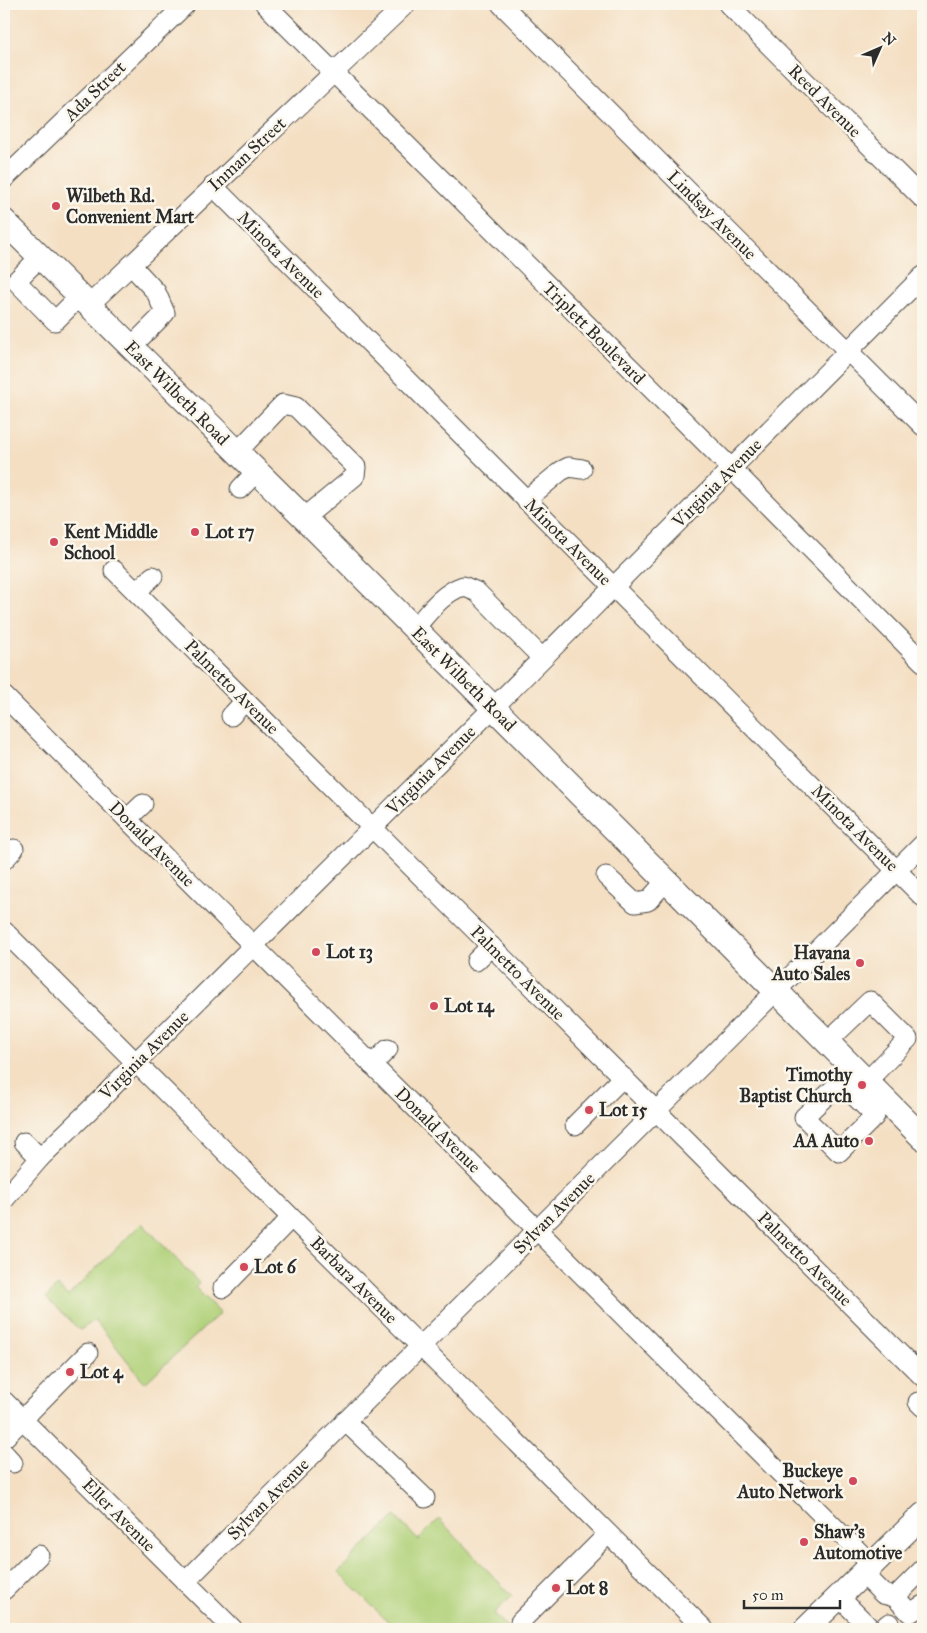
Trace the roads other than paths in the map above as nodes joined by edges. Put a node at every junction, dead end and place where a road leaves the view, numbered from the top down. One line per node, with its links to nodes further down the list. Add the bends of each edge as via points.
1 (186, 4): 7 (street, Ada Street)
2 (265, 4): 6 (street, Triplett Boulevard)
3 (406, 4): 6 (street, Inman Street)
4 (501, 4): 16 (street, Lindsay Avenue)
5 (728, 4): 9 (street, Reed Avenue)
6 (333, 73): 8 (street, Inman Street); 20 (street, Triplett Boulevard)
7 (4, 179)
8 (213, 186): 12 (street, Inman Street); 23 (street, Minota Avenue)
9 (923, 199)
10 (5, 224): 11 (main road, East Wilbeth Road)
11 (40, 257): 14 (main road, East Wilbeth Road); 14 (street, Inman Street, via 16,281 55,321)
12 (131, 265): 14 (street, Inman Street); 15 (street, via 156,292 165,312)
13 (923, 276): 16 (street, Virginia Avenue)
14 (84, 300): 15 (main road, East Wilbeth Road)
15 (131, 347): 18 (main road, East Wilbeth Road)
16 (848, 352): 17 (street, Lindsay Avenue); 20 (street, Virginia Avenue)
17 (923, 426)
18 (237, 452): 21 (main road, East Wilbeth Road); 24 (street, via 283,404 296,407 356,467 355,476)
19 (582, 469): 23 (street, via 570,467 561,471)
20 (732, 469): 27 (street, Virginia Avenue); 31 (street, Triplett Boulevard)
21 (256, 472): 22 (street); 24 (main road, East Wilbeth Road)
22 (240, 489)
23 (526, 500): 27 (street, Minota Avenue)
24 (304, 518): 29 (main road, East Wilbeth Road)
25 (114, 570): 28 (street, Palmetto Avenue)
26 (153, 576): 28 (street)
27 (613, 587): 30 (street, Virginia Avenue); 40 (street, Minota Avenue)
28 (136, 592): 33 (street, Palmetto Avenue)
29 (414, 629): 30 (street, via 445,596 463,586 477,592); 34 (main road, East Wilbeth Road)
30 (542, 658): 34 (street, Virginia Avenue)
31 (923, 662)
32 (4, 696): 37 (street, Donald Avenue)
33 (246, 701): 35 (street); 38 (street, Palmetto Avenue)
34 (493, 708): 38 (street, Virginia Avenue); 42 (main road, East Wilbeth Road)
35 (231, 716)
36 (143, 804): 37 (street)
37 (127, 819): 45 (street, Donald Avenue)
38 (373, 828): 45 (street, Virginia Avenue); 46 (street, Palmetto Avenue)
39 (923, 844): 40 (street, Sylvan Avenue)
40 (897, 870): 43 (street, Minota Avenue); 48 (street, Sylvan Avenue)
41 (606, 876): 42 (street, via 635,903 648,901)
42 (666, 881): 48 (main road, East Wilbeth Road)
43 (923, 896)
44 (4, 931): 51 (street, Barbara Avenue)
45 (254, 946): 51 (street, Virginia Avenue); 52 (street, Donald Avenue)
46 (491, 946): 47 (street); 53 (street, Palmetto Avenue)
47 (476, 961)
48 (776, 991): 49 (main road, East Wilbeth Road); 55 (street, Sylvan Avenue)
49 (828, 1042): 54 (main road, East Wilbeth Road); 54 (street, via 870,1001 908,1039)
50 (388, 1049): 52 (street)
51 (136, 1062): 59 (street, Virginia Avenue); 61 (street, Barbara Avenue)
52 (372, 1065): 62 (street, Donald Avenue)
53 (623, 1077): 55 (street, Palmetto Avenue); 56 (street)
54 (854, 1077): 57 (main road, East Wilbeth Road)
55 (656, 1110): 62 (street, Sylvan Avenue); 66 (street, Palmetto Avenue)
56 (575, 1125)
57 (923, 1138)
58 (24, 1142): 59 (street)
59 (40, 1158): 60 (street, Virginia Avenue)
60 (4, 1200)
61 (291, 1218): 63 (street); 64 (street, Barbara Avenue)
62 (538, 1230): 64 (street, Sylvan Avenue); 76 (street, Donald Avenue)
63 (223, 1288)
64 (421, 1347): 69 (street, Sylvan Avenue); 73 (street, Barbara Avenue)
65 (88, 1353): 68 (street)
66 (923, 1377)
67 (4, 1401): 68 (street, Eller Avenue)
68 (22, 1419): 70 (street); 77 (street, Eller Avenue)
69 (345, 1421): 71 (street); 77 (street, Sylvan Avenue)
70 (4, 1438)
71 (424, 1498)
72 (923, 1515): 76 (main road)
73 (608, 1534): 82 (street); 84 (street, Barbara Avenue)
74 (39, 1555): 78 (street)
75 (923, 1569): 80 (street)
76 (867, 1570): 79 (main road); 80 (street, Donald Avenue, via 882,1594)
77 (185, 1582): 83 (street, Eller Avenue)
78 (4, 1590)
79 (839, 1597): 85 (main road); 86 (street)
80 (895, 1597): 81 (street, Donald Avenue, via 910,1613)
81 (923, 1605)
82 (520, 1622)
83 (233, 1629)
84 (704, 1629)
85 (806, 1629)
86 (871, 1629)

